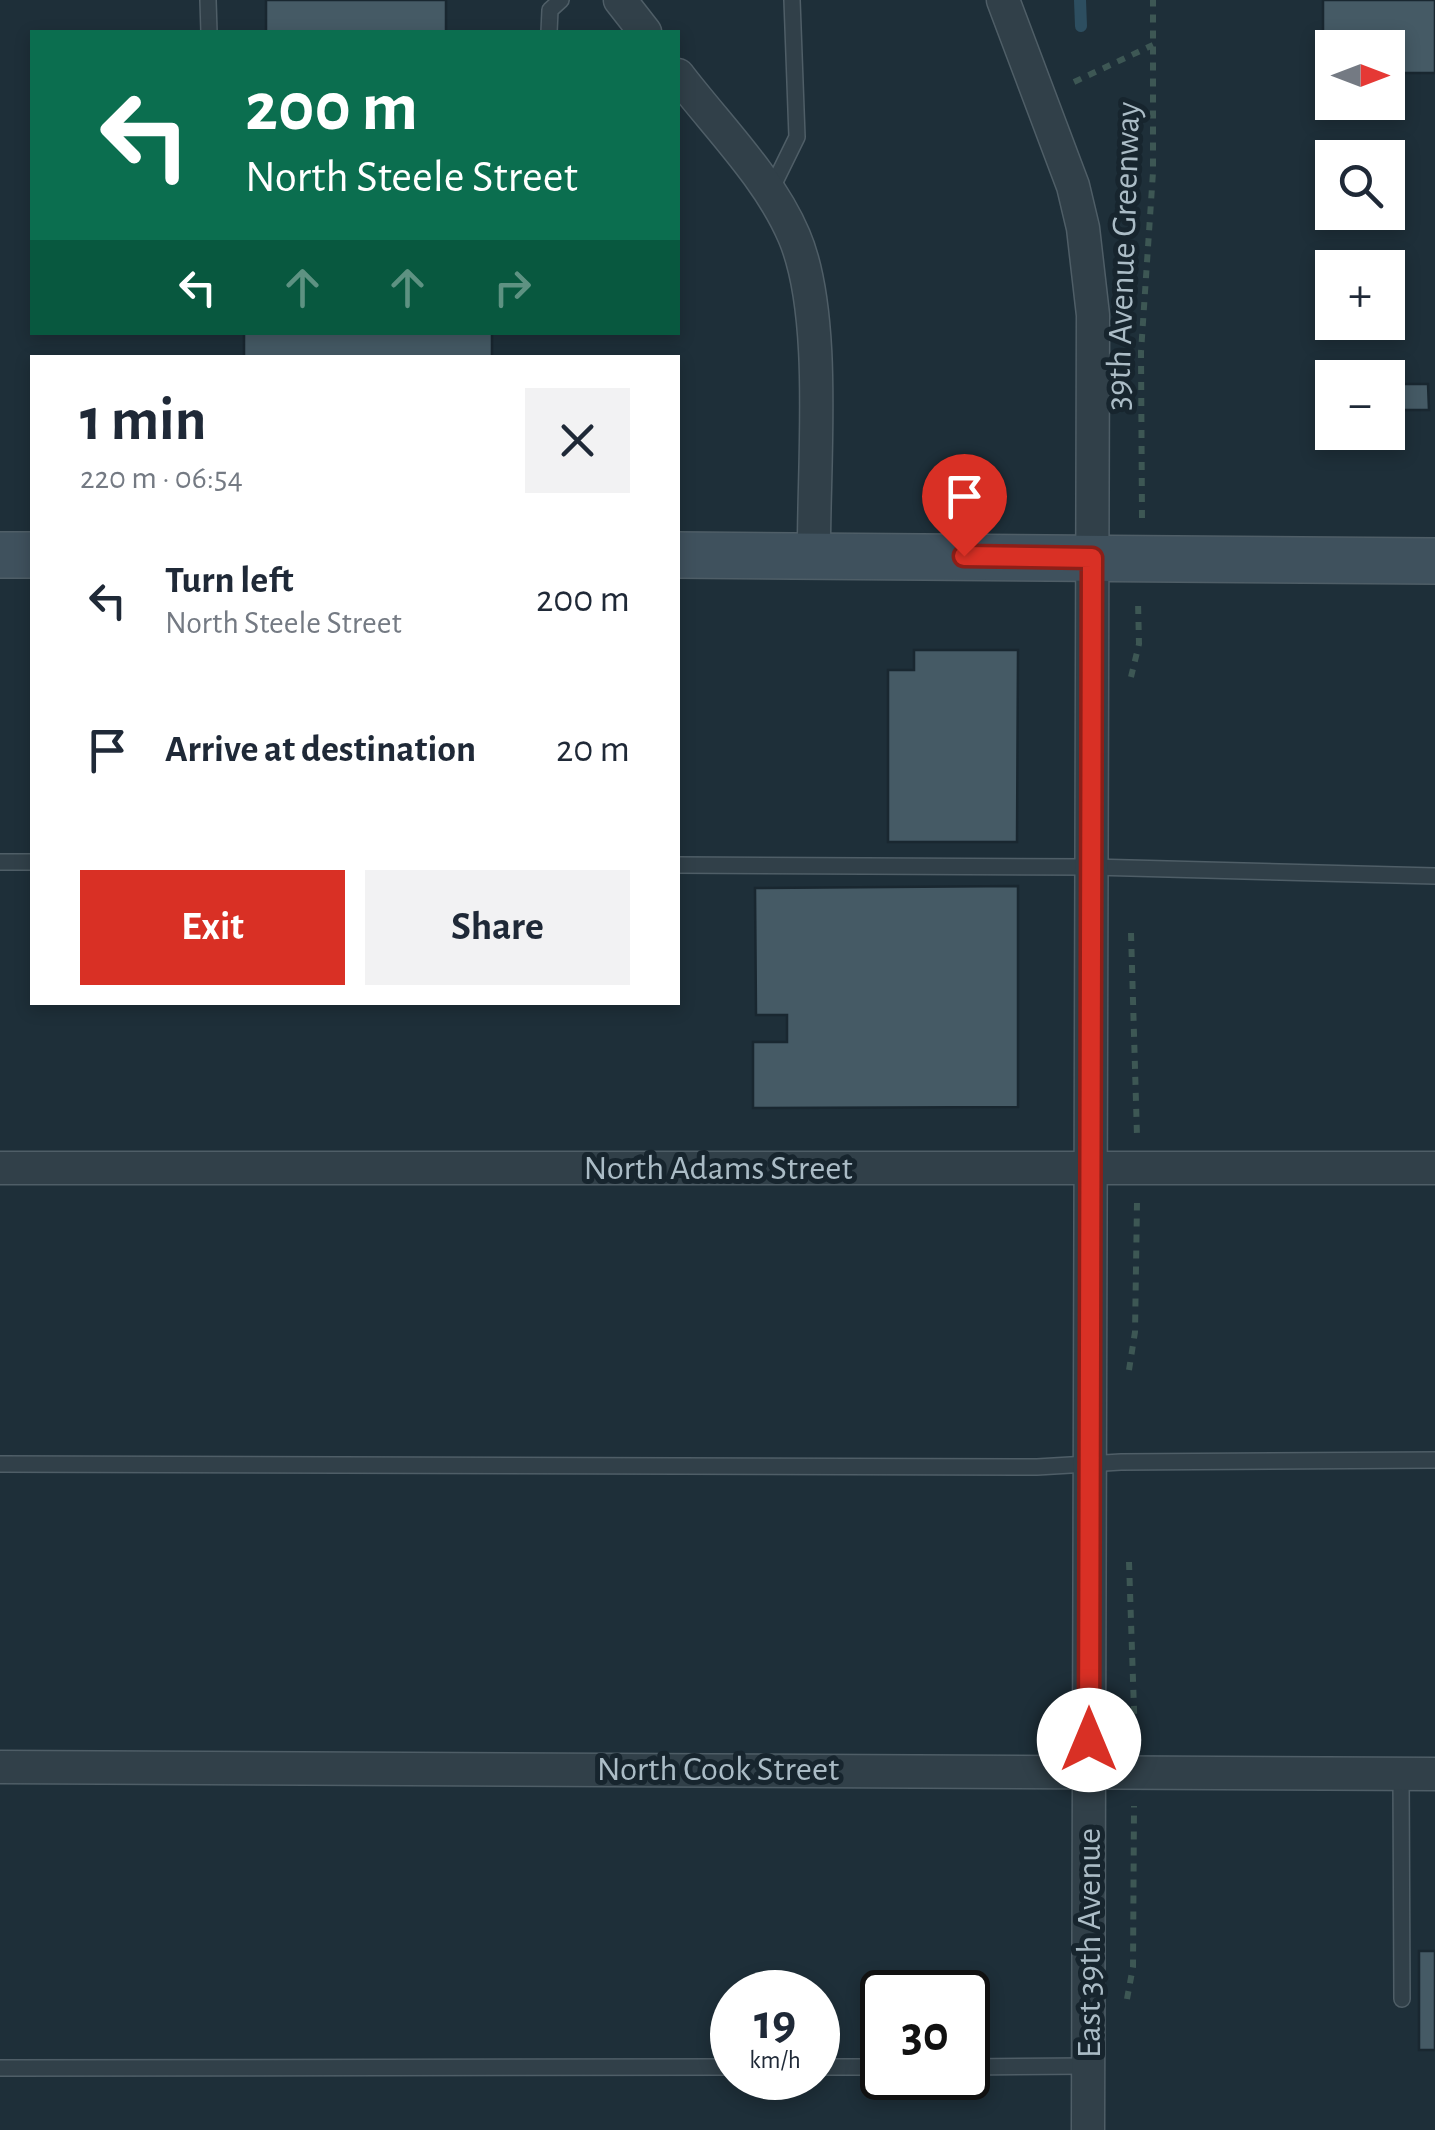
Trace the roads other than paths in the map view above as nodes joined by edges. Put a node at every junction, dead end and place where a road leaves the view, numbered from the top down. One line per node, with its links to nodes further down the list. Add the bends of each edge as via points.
1 (208, 0): 6 (lane)
2 (562, 0): 7 (lane, via 550,10)
3 (620, 0): 8 (street)
4 (792, 0): 10 (lane, via 797,136)
5 (1003, 0): 15 (street, East 39th Avenue, via 1060,145 1083,228 1093,315)
6 (208, 30)
7 (549, 30)
8 (643, 30)
9 (680, 77): 10 (street)
10 (769, 194): 14 (street, via 793,232 813,310)
11 (0, 555): 12 (street)
12 (30, 555)
13 (680, 555): 14 (street)
14 (814, 555): 15 (street)
15 (1092, 558): 16 (street); 20 (street, East 39th Avenue)
16 (1435, 561)
17 (0, 862): 18 (lane)
18 (30, 862)
19 (680, 865): 20 (lane)
20 (1092, 866): 21 (lane); 22 (street, East 39th Avenue)
21 (1435, 876)
22 (1091, 1166): 23 (street, North Adams Street); 24 (street, North Adams Street); 27 (street, East 39th Avenue)
23 (0, 1168)
24 (1435, 1168)
25 (1435, 1460): 27 (lane)
26 (0, 1464): 27 (lane)
27 (1090, 1464): 29 (street, East 39th Avenue)
28 (0, 1767): 29 (street, North Cook Street)
29 (1089, 1771): 30 (street, North Cook Street); 34 (street, East 39th Avenue)
30 (1401, 1774): 31 (street, North Cook Street); 32 (lane)
31 (1435, 1774)
32 (1402, 1998)
33 (990, 2066): 34 (lane)
34 (1088, 2066): 37 (street, East 39th Avenue)
35 (710, 2067): 36 (lane)
36 (0, 2068)
37 (1088, 2130)

